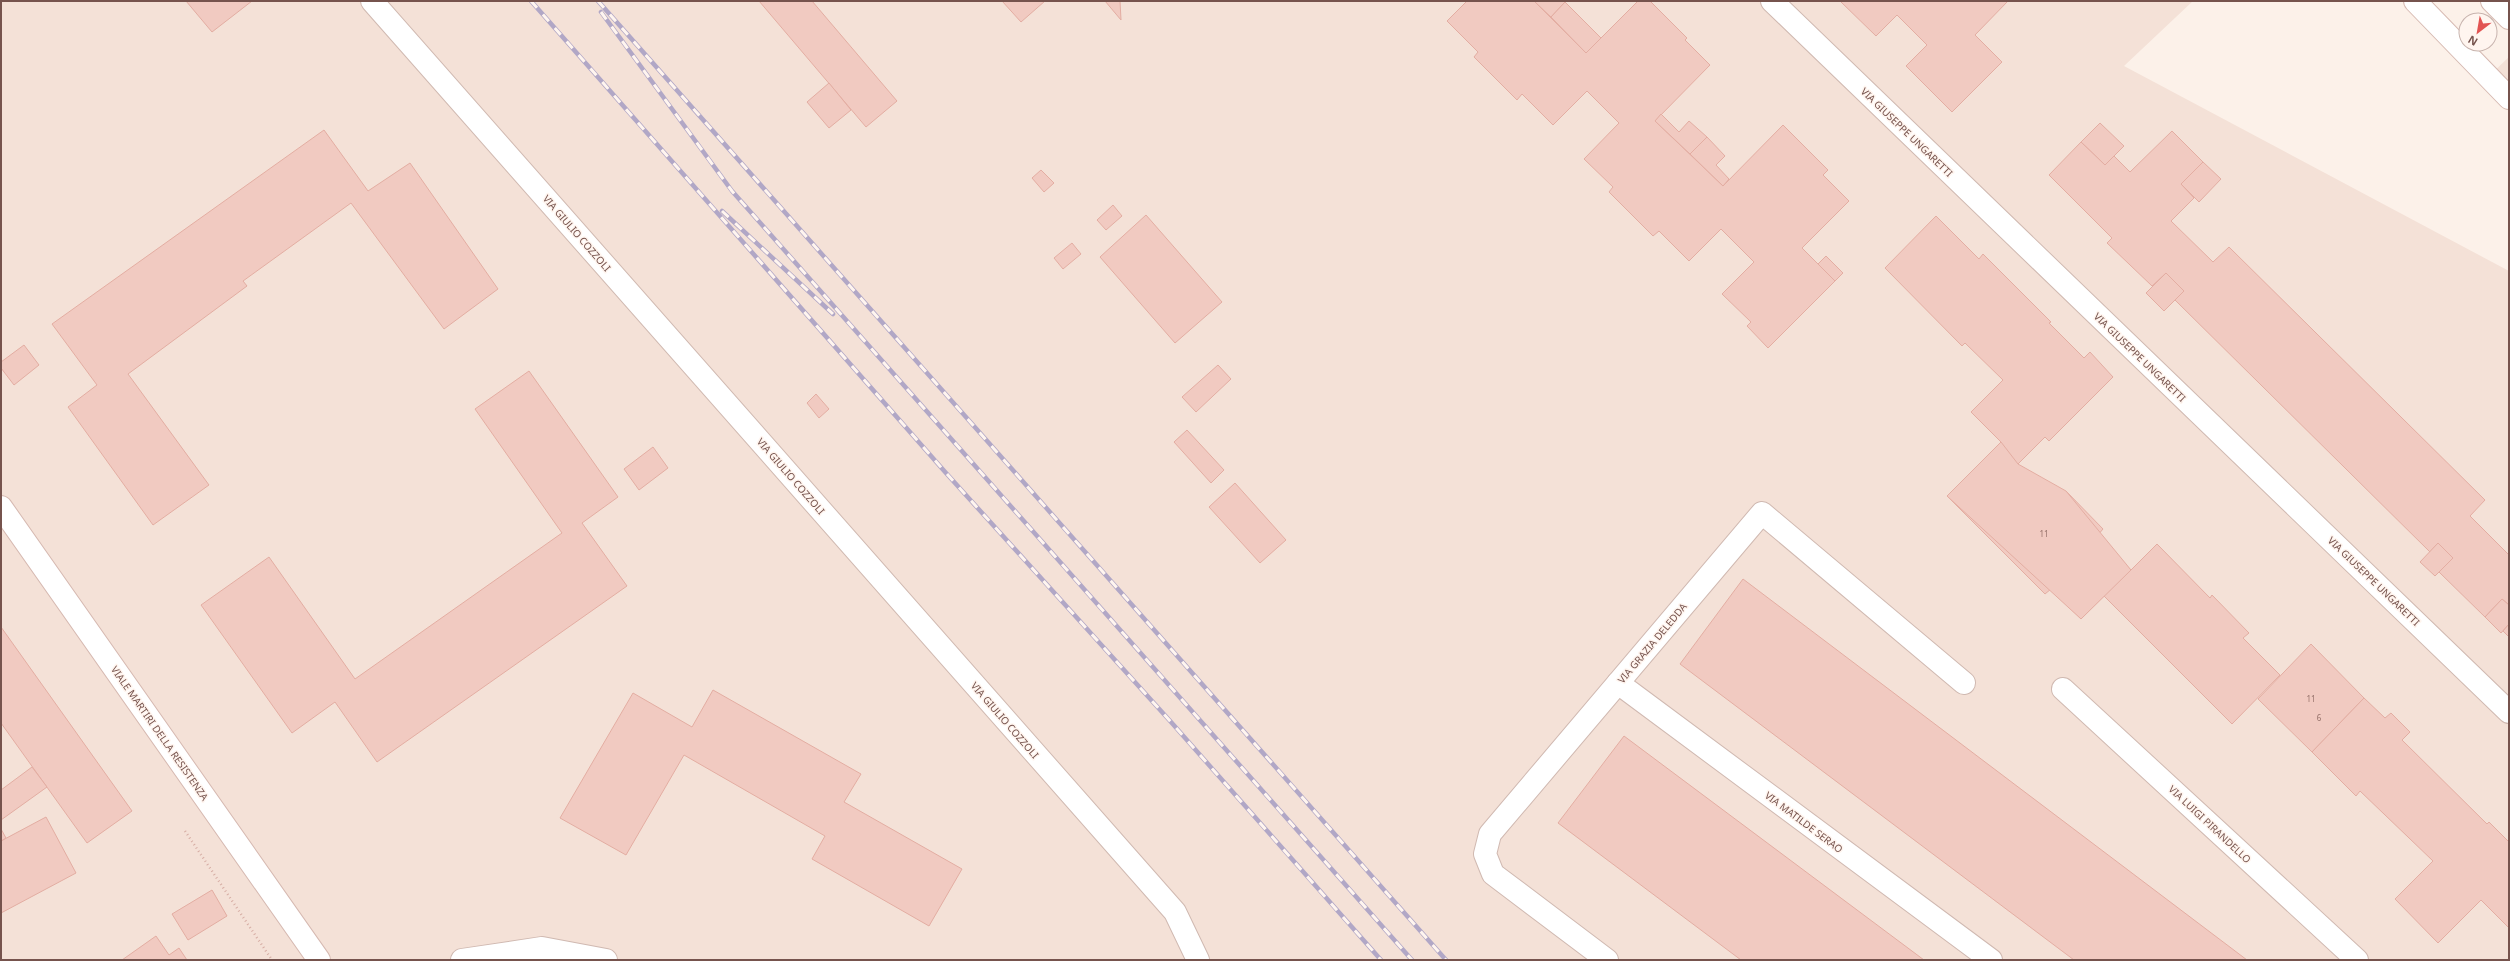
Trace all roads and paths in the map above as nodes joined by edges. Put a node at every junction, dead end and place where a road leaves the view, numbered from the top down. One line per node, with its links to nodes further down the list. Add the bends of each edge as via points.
1 (372, 1): 15 (street, VIA GIULIO COZZOLI, via 1175,912)
2 (1772, 1): 11 (street, VIA GIUSEPPE UNGARETTI)
3 (2415, 1): 6 (street)
4 (2492, 1): 5 (street)
5 (2509, 18)
6 (2509, 98)
7 (1, 507): 12 (street, VIALE MARTIRI DELLA RESISTENZA)
8 (1618, 683): 9 (street, VIA GRAZIA DELEDDA, via 1762,513); 16 (street, VIA GRAZIA DELEDDA, via 1490,834 1485,854 1493,874); 17 (street, VIA MATILDE SERAO)
9 (1964, 684)
10 (2063, 689): 18 (street, VIA LUIGI PIRANDELLO)
11 (2509, 712)
12 (319, 960)
13 (462, 960): 14 (street, via 542,948)
14 (606, 960)
15 (1198, 960)
16 (1607, 960)
17 (1991, 960)
18 (2357, 960)

